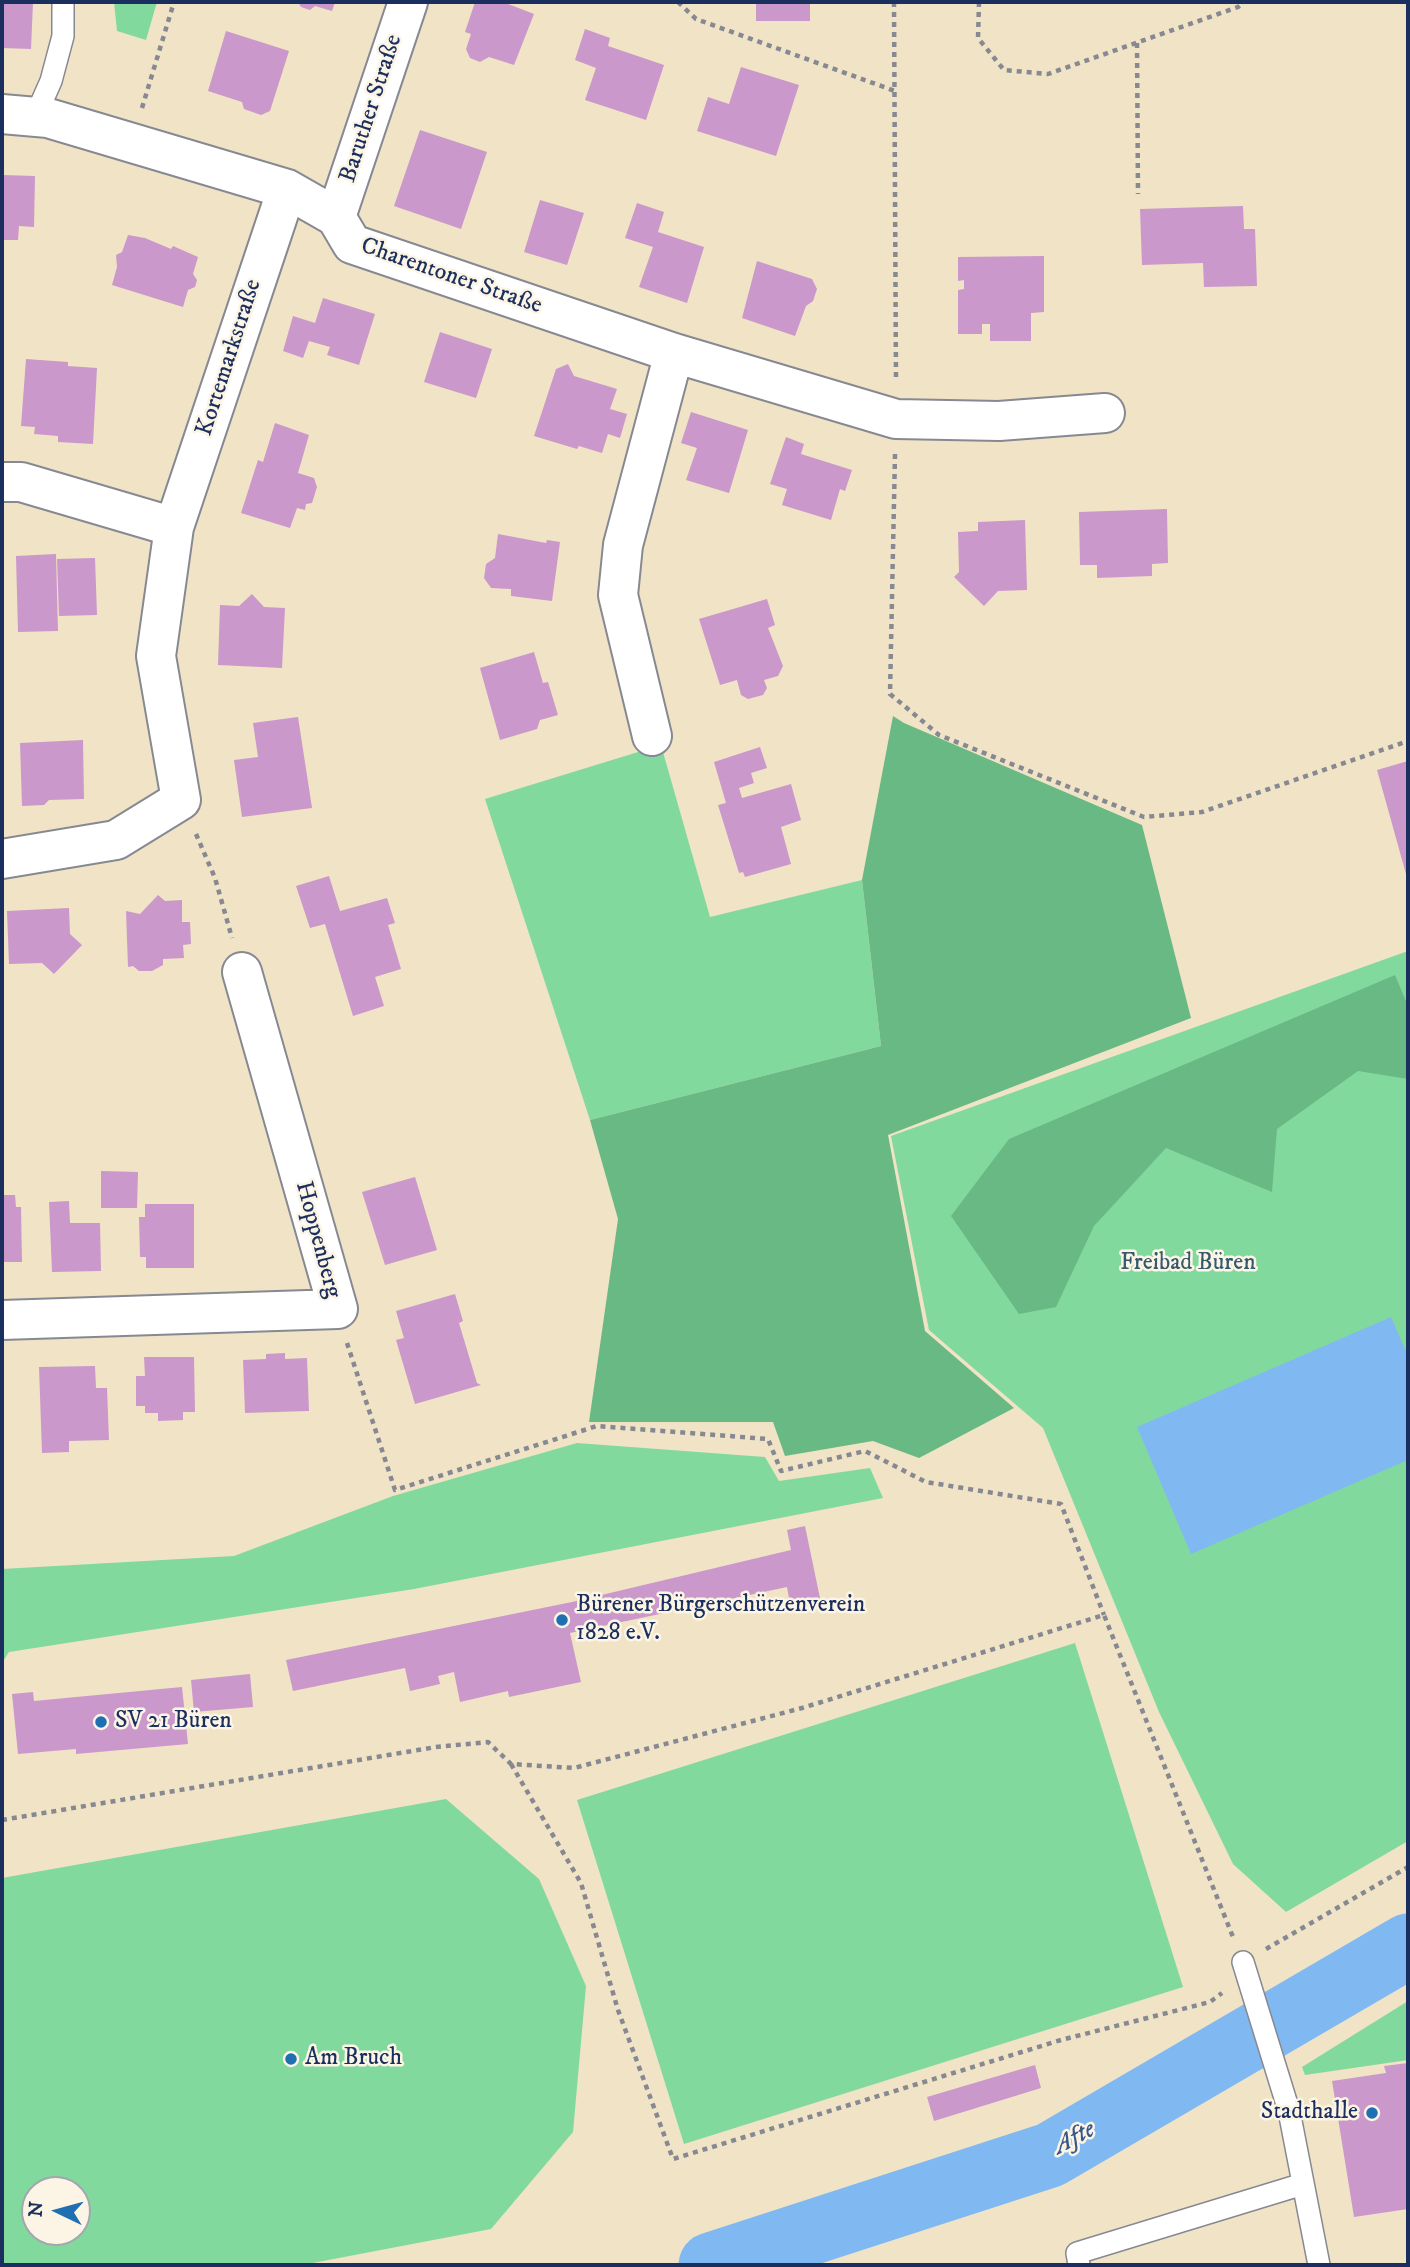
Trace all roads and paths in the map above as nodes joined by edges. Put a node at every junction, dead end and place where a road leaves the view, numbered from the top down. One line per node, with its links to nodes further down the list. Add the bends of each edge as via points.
1 (63, 2): 10 (lane, via 63,36 51,81)
2 (174, 2): 11 (path)
3 (408, 2): 14 (street, Baruther Straße)
4 (678, 2): 9 (path, via 696,19)
5 (894, 2): 9 (path)
6 (979, 2): 8 (path, via 978,38 1004,70 1048,74)
7 (1244, 2): 8 (path)
8 (1137, 43): 13 (path)
9 (895, 91): 17 (path)
10 (18, 116): 11 (street, Charentoner Straße)
11 (133, 141): 12 (street, Charentoner Straße)
12 (287, 189): 14 (street, Charentoner Straße); 19 (street, Kortemarkstraße)
13 (1138, 194)
14 (337, 217): 15 (street, Charentoner Straße, via 352,244)
15 (674, 353): 17 (street, Charentoner Straße); 20 (street, via 623,544 618,594)
16 (1105, 413): 17 (street, Charentoner Straße, via 999,421)
17 (896, 419): 21 (path, via 890,694 939,735 1144,817 1202,812)
18 (2, 482): 19 (street, via 21,482)
19 (174, 527): 22 (street, Kortemarkstraße, via 156,656)
20 (652, 736)
21 (1408, 741)
22 (181, 800): 23 (street, via 116,840); 24 (path, via 215,878)
23 (2, 859)
24 (242, 972): 25 (street, Hoppenberg, via 338,1309)
25 (2, 1320)
26 (350, 1355): 27 (path, via 396,1490 597,1426 768,1439 781,1471 865,1451 926,1482 1060,1504)
27 (1104, 1615): 28 (path, via 802,1708 574,1768); 31 (path)
28 (511, 1764): 29 (path, via 488,1742 436,1747); 31 (path, via 581,1883 618,2010 673,2159 1061,2040 1210,2003)
29 (2, 1820)
30 (1408, 1867): 31 (path)
31 (1246, 1976): 32 (lane, via 1280,2086)
32 (1303, 2184): 33 (lane, via 1077,2253); 34 (lane)
33 (1079, 2265)
34 (1319, 2265)

